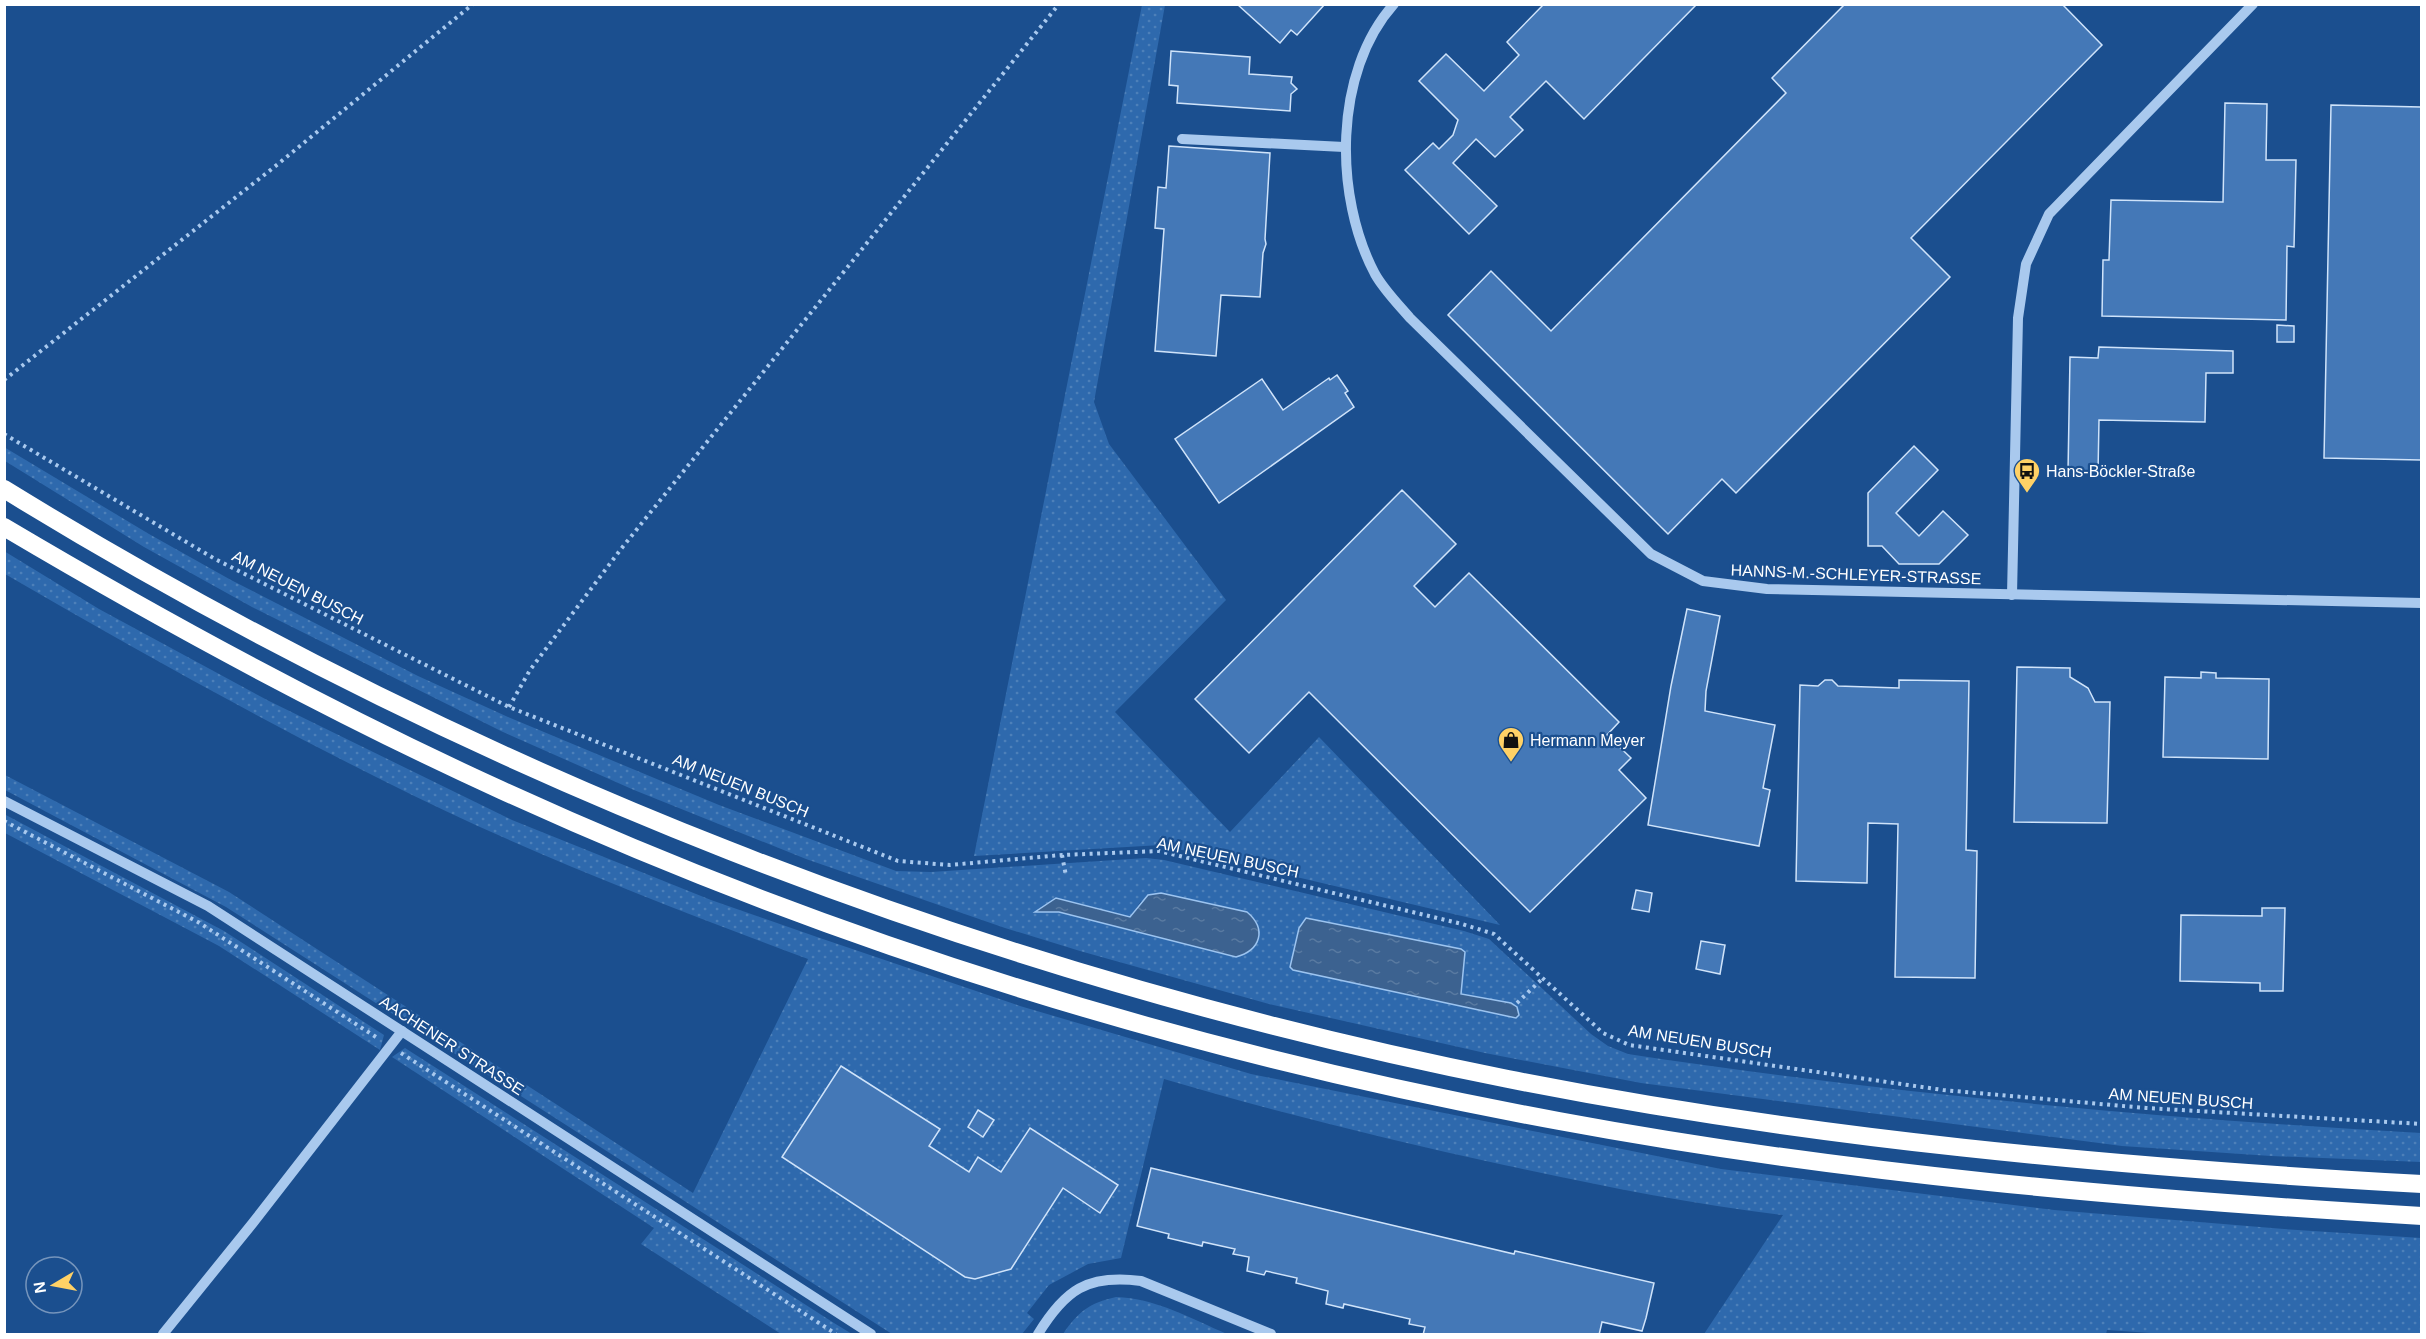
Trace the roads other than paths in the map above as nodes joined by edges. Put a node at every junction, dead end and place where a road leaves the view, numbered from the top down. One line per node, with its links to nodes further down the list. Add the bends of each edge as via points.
1 (1394, 4): 4 (street, HANNS-M.-SCHLEYER-STRASSE, via 1380,19 1356,73)
2 (2253, 4): 7 (street, via 2049,214 2026,264 2018,318)
3 (1182, 139): 4 (street)
4 (1344, 147): 7 (street, HANNS-M.-SCHLEYER-STRASSE, via 1354,224 1376,275 1410,318 1650,554 1703,581 1767,589)
5 (4, 489): 11 (highway, via 101,548 272,642 536,770 828,889 1123,985 1254,1022 1508,1079 1710,1114 2018,1154)
6 (4, 527): 12 (highway, via 239,661 505,792 660,859 818,920 1104,1013 1388,1086 1555,1121 1705,1146 2015,1186)
7 (2012, 595): 8 (street, HANNS-M.-SCHLEYER-STRASSE)
8 (2421, 603)
9 (4, 801): 10 (street, AACHENER STRASSE, via 207,906)
10 (402, 1031): 13 (street); 14 (street, AACHENER STRASSE)
11 (2421, 1184)
12 (2421, 1216)
13 (163, 1335)
14 (871, 1335)
15 (1038, 1335): 16 (street, via 1054,1308 1068,1295 1083,1286 1119,1278 1141,1281)
16 (1271, 1335)

